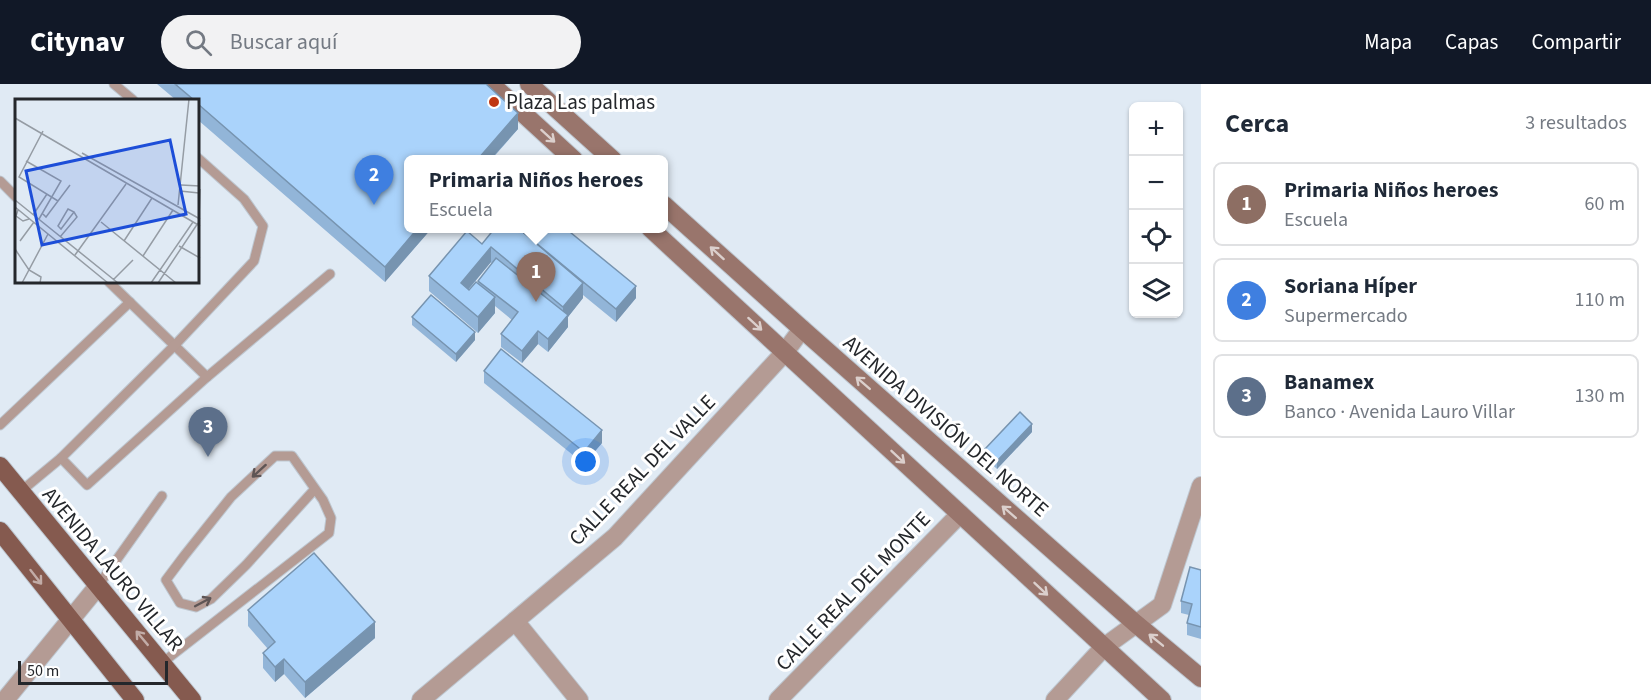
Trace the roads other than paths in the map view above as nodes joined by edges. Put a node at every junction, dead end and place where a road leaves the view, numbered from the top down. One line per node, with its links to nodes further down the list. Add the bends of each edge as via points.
1 (114, 84): 4 (lane)
2 (491, 84): 5 (main road, one-way to 5)
3 (530, 84): 6 (main road)
4 (132, 99)
5 (570, 155)
6 (610, 155)
7 (200, 160): 16 (lane, via 244,199 263,226 254,261)
8 (0, 181): 9 (lane)
9 (15, 196)
10 (668, 209): 15 (main road, AVENIDA DIVISIÓN DEL NORTE, one-way to 10)
11 (655, 233): 17 (main road, one-way to 17)
12 (330, 274): 18 (lane)
13 (111, 284): 14 (lane)
14 (130, 302): 16 (lane); 19 (lane)
15 (802, 329): 17 (street, CALLE REAL DEL VALLE); 32 (main road, AVENIDA DIVISIÓN DEL NORTE, one-way to 15)
16 (175, 345): 18 (lane); 20 (lane)
17 (785, 352): 27 (main road, one-way to 27); 31 (street, CALLE REAL DEL VALLE, via 615,537)
18 (207, 377): 20 (lane, via 87,485)
19 (0, 425)
20 (61, 458): 24 (lane)
21 (0, 466): 24 (main road, AVENIDA LAURO VILLAR)
22 (1201, 486): 26 (street)
23 (314, 490): 23 (lane, one-way to 23, via 292,456 275,456 231,496 166,580 180,603 195,607 211,599); 34 (lane, via 331,518 329,533)
24 (20, 492): 29 (main road, AVENIDA LAURO VILLAR)
25 (162, 496): 29 (lane)
26 (1198, 508): 32 (street, via 1162,605)
27 (960, 514): 33 (main road, one-way to 33); 41 (street, CALLE REAL DEL MONTE)
28 (0, 531): 30 (main road, one-way to 30)
29 (98, 586): 30 (street); 34 (main road, AVENIDA LAURO VILLAR, one-way to 29)
30 (70, 620): 36 (street); 37 (main road)
31 (515, 621): 39 (street, CALLE REAL DEL VALLE); 40 (street)
32 (1135, 623): 33 (street); 35 (main road, AVENIDA DIVISIÓN DEL NORTE, one-way to 32)
33 (1104, 647): 42 (street); 43 (main road)
34 (162, 663): 38 (main road, AVENIDA LAURO VILLAR)
35 (1201, 678)
36 (5, 700)
37 (135, 700)
38 (192, 700)
39 (421, 700)
40 (579, 700)
41 (778, 700)
42 (1055, 700)
43 (1162, 700)

